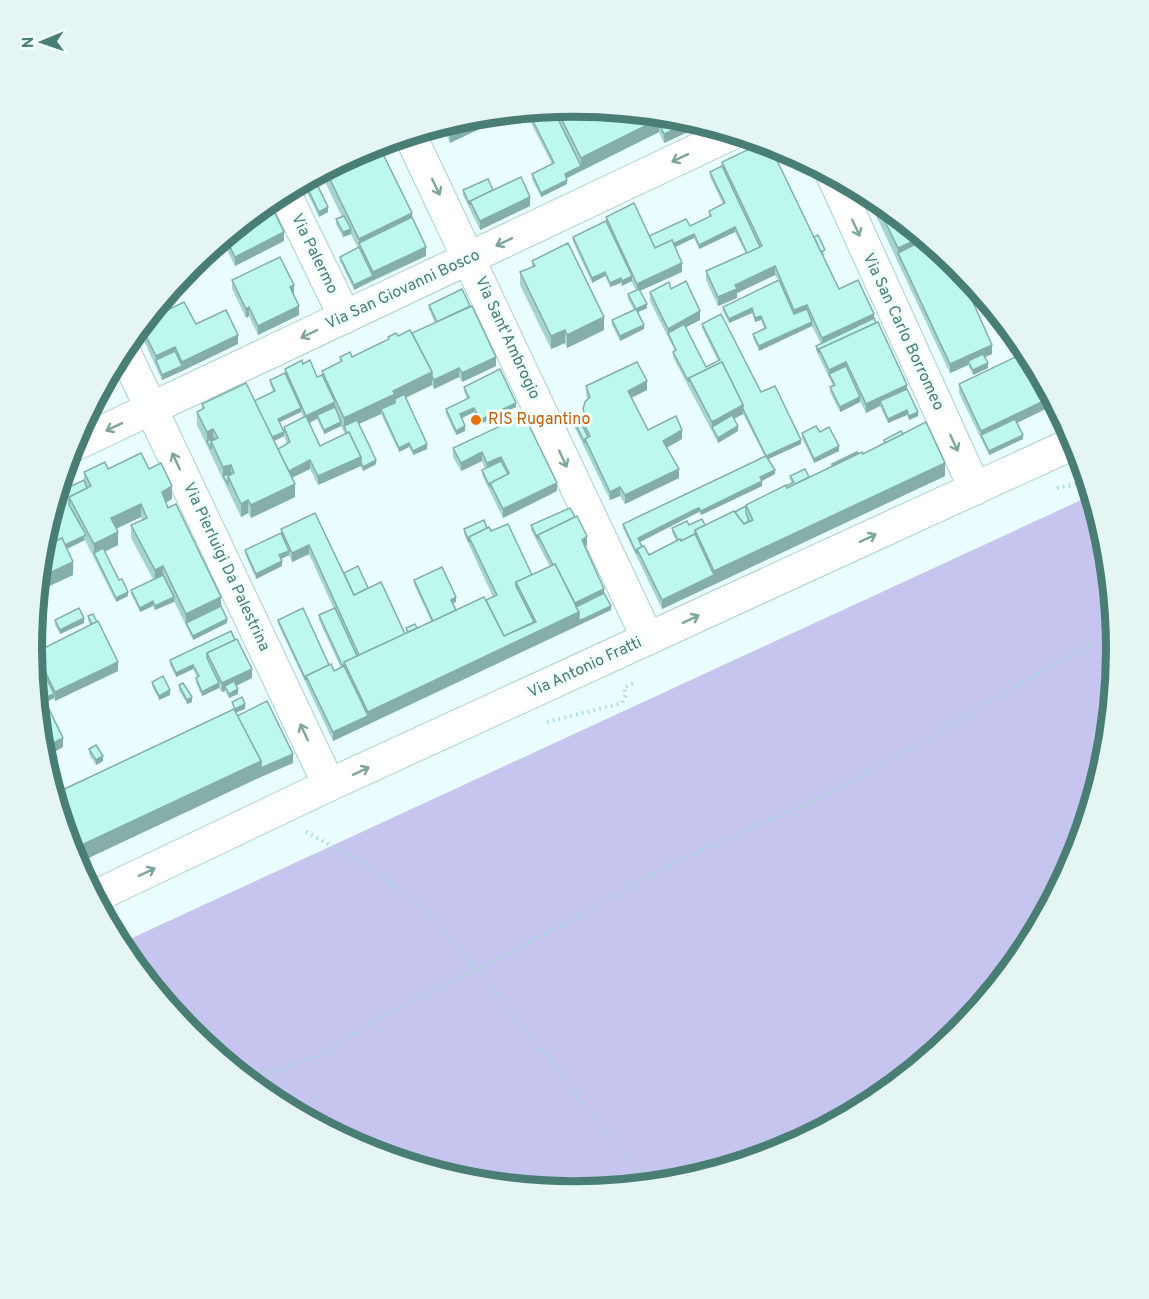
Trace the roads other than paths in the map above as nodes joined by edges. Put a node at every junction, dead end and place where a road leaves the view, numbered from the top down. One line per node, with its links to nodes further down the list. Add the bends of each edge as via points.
1 (722, 138): 5 (street, Via San Giovanni Bosco, one-way to 5)
2 (413, 142): 5 (street, Via Sant'Ambrogio, one-way to 5)
3 (838, 186): 11 (street, Via San Carlo Borromeo, one-way to 11)
4 (288, 201): 6 (street, Via Palermo)
5 (470, 258): 6 (street, Via San Giovanni Bosco); 12 (street, Via Sant'Ambrogio, one-way to 12)
6 (345, 317): 8 (street, Via San Giovanni Bosco, one-way to 8)
7 (128, 360): 8 (street, Via Pierluigi Da Palestrina)
8 (151, 409): 9 (street, Via San Giovanni Bosco, one-way to 9); 13 (street, Via Pierluigi Da Palestrina, one-way to 8)
9 (87, 438)
10 (1066, 447): 11 (street, Via Antonio Fratti)
11 (975, 489): 12 (street, Via Antonio Fratti, one-way to 11)
12 (648, 639): 13 (street, Via Antonio Fratti, one-way to 12)
13 (329, 785): 14 (street, Via Antonio Fratti, one-way to 13)
14 (101, 893)

